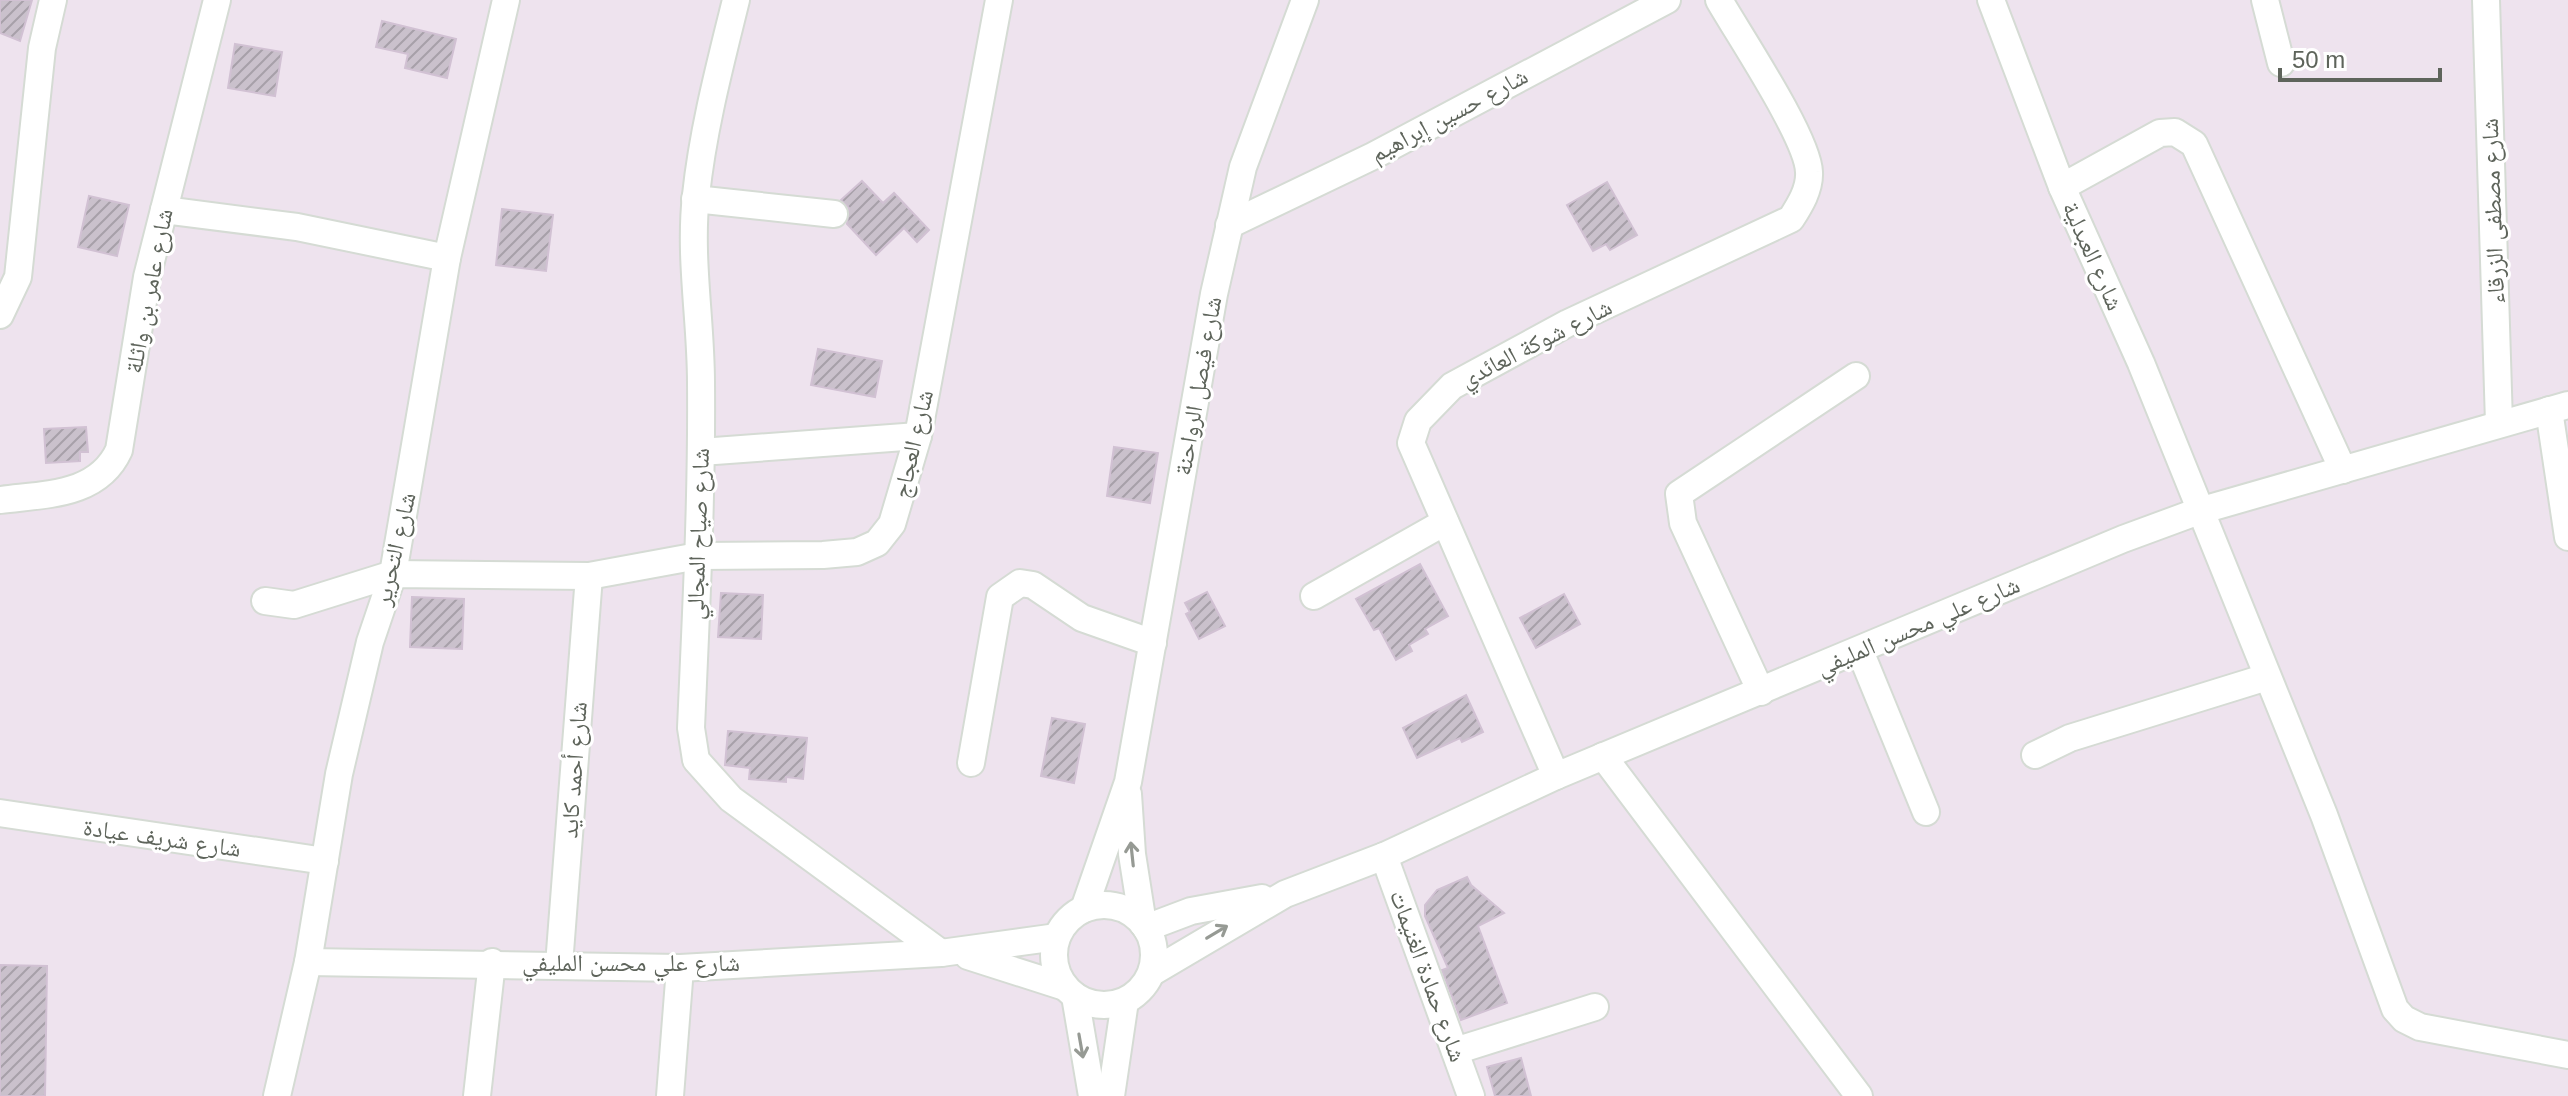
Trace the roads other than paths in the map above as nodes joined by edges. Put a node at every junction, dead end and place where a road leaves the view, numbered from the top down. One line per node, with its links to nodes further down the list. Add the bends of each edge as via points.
1 (53, 0): 19 (street, via 42,48 18,277)
2 (217, 0): 15 (street, شارع عامر بن واثلة)
3 (506, 0): 18 (street, شارع التحرير)
4 (736, 0): 14 (street, شارع صياح المجالي, via 703,135)
5 (999, 0): 23 (street, شارع العجاج)
6 (1305, 0): 17 (street, شارع فيصل الرواحنة, via 1243,167)
7 (1667, 0): 17 (street, شارع حسين إبراهيم, via 1345,171)
8 (1719, 0): 28 (street, شارع شوكة العائدي, via 1801,142 1809,173 1803,200 1791,219 1767,233 1568,323 1452,386 1418,421 1411,443)
9 (1991, 0): 13 (street, شارع العبدلية)
10 (2265, 0): 12 (street)
11 (2486, 0): 22 (street, شارع مصطفى الزرقاء)
12 (2281, 63)
13 (2062, 187): 25 (street, via 2160,133 2175,132 2194,144); 27 (street, شارع العبدلية, via 2141,363)
14 (695, 199): 16 (street); 24 (street, شارع صياح المجالي)
15 (164, 210): 18 (street, via 297,227); 26 (street, شارع عامر بن واثلة, via 147,277 119,450 110,469 77,488)
16 (834, 214)
17 (1229, 225): 35 (street, شارع فيصل الرواحنة)
18 (447, 258): 31 (street, شارع التحرير)
19 (0, 315)
20 (1856, 376): 38 (street, via 1679,494 1683,523)
21 (2558, 408): 22 (street, شارع علي محسن المليفي); 29 (street)
22 (2499, 423): 25 (street, شارع علي محسن المليفي)
23 (918, 436): 24 (street); 30 (street, شارع العجاج, via 892,524 877,543 857,552 823,555)
24 (701, 452): 30 (street, شارع صياح المجالي)
25 (2343, 470): 27 (street, شارع علي محسن المليفي)
26 (0, 500)
27 (2199, 511): 36 (street, شارع علي محسن المليفي); 37 (street, شارع العبدلية)
28 (1445, 522): 33 (street); 42 (street, شارع شوكة العائدي)
29 (2568, 537)
30 (698, 556): 32 (street, شارع العجاج); 52 (street, شارع صياح المجالي, via 691,728 696,760 731,799)
31 (393, 574): 32 (street, شارع العجاج); 34 (street, شارع العجاج, via 294,605); 47 (street, شارع التحرير, via 370,642)
32 (589, 576): 55 (street, شارع أحمد كايد)
33 (1314, 596)
34 (265, 601)
35 (1153, 643): 41 (street, via 1082,618 1033,585 1008,588 1000,597); 43 (street, شارع فيصل الرواحنة)
36 (1860, 651): 38 (street, شارع علي محسن المليفي); 44 (street)
37 (2267, 677): 39 (street, via 2070,738); 62 (street, شارع العبدلية, via 2395,1009 2420,1027)
38 (1761, 692): 40 (street, شارع علي محسن المليفي)
39 (2035, 755)
40 (1603, 756): 42 (street, شارع علي محسن المليفي); 69 (street)
41 (971, 763)
42 (1556, 776): 46 (street, شارع علي محسن المليفي)
43 (1128, 782): 49 (street, شارع فيصل الرواحنة); 50 (street, شارع فيصل الرواحنة, one-way to 43, via 1132,854)
44 (1926, 812)
45 (0, 813): 47 (street, شارع شريف عيادة)
46 (1384, 856): 48 (street, شارع علي محسن المليفي); 61 (street, شارع حمادة الغنيمات)
47 (325, 861): 53 (street, شارع التحرير)
48 (1285, 894): 50 (street, شارع علي محسن المليفي, via 1191,911); 57 (street, شارع علي محسن المليفي, one-way to 48)
49 (1084, 909): 50 (street, via 1110,905); 51 (street)
50 (1145, 926): 57 (street, via 1154,950)
51 (1057, 937): 52 (street, شارع علي محسن المليفي); 58 (street, via 1054,963)
52 (947, 952): 56 (street, شارع علي محسن المليفي); 58 (street, شارع علي محسن المليفي)
53 (308, 962): 54 (street, شارع علي محسن المليفي); 63 (street, شارع التحرير)
54 (492, 962): 55 (street, شارع علي محسن المليفي); 64 (street)
55 (559, 965): 56 (street, شارع علي محسن المليفي)
56 (680, 968): 65 (street)
57 (1151, 973): 59 (street)
58 (1070, 992): 59 (street, via 1099,1005); 66 (street, one-way to 66)
59 (1125, 1001): 67 (street)
60 (1595, 1007): 61 (street)
61 (1455, 1051): 68 (street, شارع حمادة الغنيمات)
62 (2568, 1055)
63 (277, 1096)
64 (477, 1096)
65 (670, 1096)
66 (1092, 1096)
67 (1111, 1096)
68 (1471, 1096)
69 (1859, 1096)

